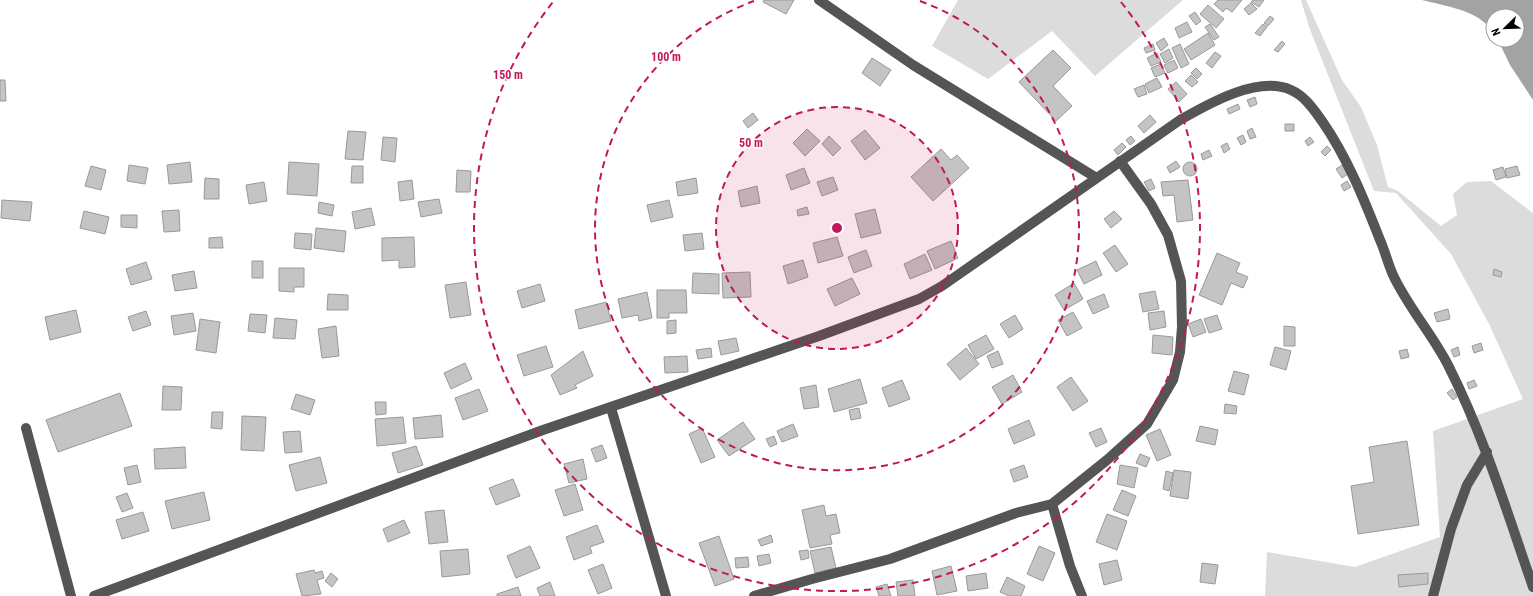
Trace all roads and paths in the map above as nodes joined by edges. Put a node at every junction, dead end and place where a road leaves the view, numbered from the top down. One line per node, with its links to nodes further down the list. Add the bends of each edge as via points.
1 (819, 0): 3 (street, via 913,65)
2 (1120, 161): 3 (street); 6 (street, via 1180,120 1211,103 1245,90 1270,86 1291,90 1310,104 1332,136 1358,184 1394,276 1447,364); 7 (street, via 1151,204 1168,235 1181,282 1180,352 1173,380 1147,424)
3 (1096, 177): 4 (street, via 942,286 919,299)
4 (611, 408): 10 (street, via 543,430); 11 (street)
5 (26, 428): 9 (street)
6 (1487, 452): 8 (street); 14 (street, via 1467,486 1449,536)
7 (1052, 504): 12 (street, via 1016,513 890,559 812,578); 13 (street, via 1070,566)
8 (1533, 587)
9 (71, 596)
10 (94, 596)
11 (666, 596)
12 (754, 596)
13 (1082, 596)
14 (1433, 596)

